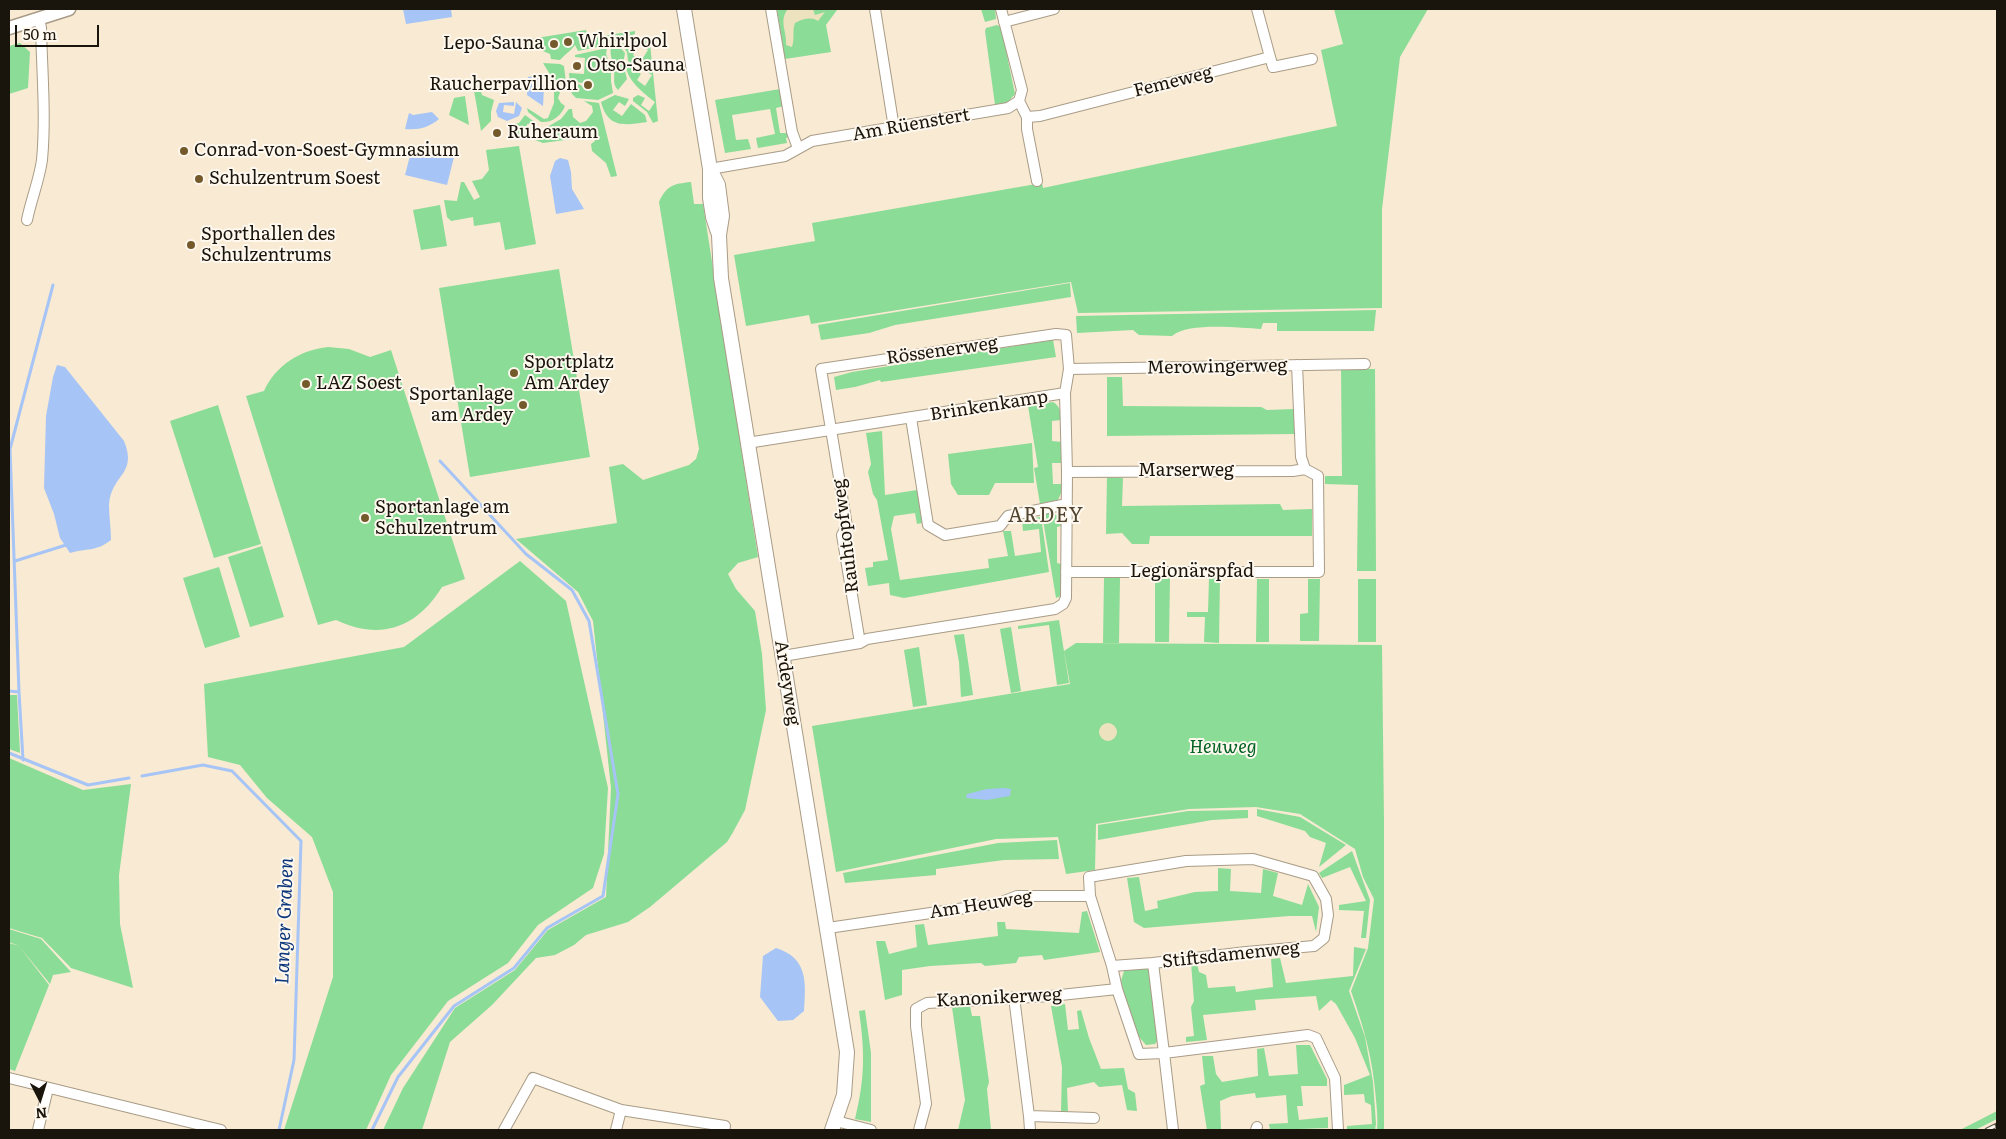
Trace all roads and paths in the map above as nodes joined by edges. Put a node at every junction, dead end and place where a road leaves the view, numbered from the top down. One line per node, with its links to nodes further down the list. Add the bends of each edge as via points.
1 (69, 9): 8 (street)
2 (684, 9): 17 (main road, Ardeyweg)
3 (771, 9): 16 (street, via 792,132)
4 (875, 9): 15 (street)
5 (1001, 9): 9 (street)
6 (1054, 9): 9 (street)
7 (1257, 9): 11 (street)
8 (39, 18): 10 (street); 19 (street, via 42,160)
9 (1004, 22): 13 (street, via 1022,90)
10 (9, 28)
11 (1270, 57): 12 (street, via 1273,67); 14 (street, Femeweg)
12 (1312, 59)
13 (1019, 101): 14 (street); 15 (street, Am Rüenstert, via 1008,108)
14 (1027, 117): 18 (street)
15 (894, 128): 16 (street, Am Rüenstert, via 812,141)
16 (798, 148): 17 (street, Am Rüenstert, via 785,156)
17 (710, 169): 26 (main road, Ardeyweg, via 720,196 721,278)
18 (1037, 182)
19 (27, 220)
20 (1365, 364): 21 (street, Merowingerweg)
21 (1297, 365): 22 (street, Merowingerweg); 27 (street)
22 (1068, 369): 23 (street, Rössenerweg); 25 (street, Rössenerweg, via 1066,335 1056,334 821,369)
23 (1065, 393): 24 (street, Brinkenkamp); 28 (street, Brinkenkamp)
24 (911, 418): 25 (street, Brinkenkamp); 29 (street, via 928,525 945,535 1000,526 1008,516)
25 (831, 429): 26 (street, Brinkenkamp); 31 (street, Rauhtopfweg, via 847,526 842,535)
26 (747, 442): 32 (main road, Ardeyweg)
27 (1305, 469): 28 (street, Marserweg); 30 (street, Legionärspfad, via 1318,476 1319,572)
28 (1067, 472): 29 (street, Brinkenkamp)
29 (1067, 504): 30 (street, Brinkenkamp)
30 (1066, 572): 31 (street, Brinkenkamp, via 1066,598 1055,609)
31 (860, 642): 32 (street, Brinkenkamp)
32 (783, 656): 34 (main road, Ardeyweg)
33 (1090, 896): 34 (street, Am Heuweg, via 1017,896 999,904); 35 (street, Stiftsdamenweg, via 1089,877 1186,861 1253,859 1313,876 1326,899 1328,915 1324,938 1314,946); 36 (street)
34 (828, 928): 45 (main road, Ardeyweg, via 847,1052 844,1095)
35 (1154, 963): 36 (street); 39 (street)
36 (1112, 966): 37 (street)
37 (1117, 989): 38 (street, Kanonikerweg); 39 (street, via 1139,1054)
38 (1014, 997): 43 (street); 52 (street, Kanonikerweg, via 927,1003 916,1009 926,1104)
39 (1164, 1053): 54 (street); 55 (street, via 1308,1035 1316,1038 1335,1078)
40 (9, 1078): 41 (street)
41 (48, 1088): 46 (street); 47 (street)
42 (621, 1110): 48 (street, via 533,1078); 49 (street); 50 (street, via 725,1126)
43 (1029, 1116): 44 (street); 53 (street)
44 (1094, 1118)
45 (834, 1125): 51 (street)
46 (38, 1130)
47 (221, 1130)
48 (504, 1130)
49 (616, 1130)
50 (724, 1130)
51 (871, 1130)
52 (919, 1130)
53 (1030, 1130)
54 (1173, 1130)
55 (1338, 1130)

